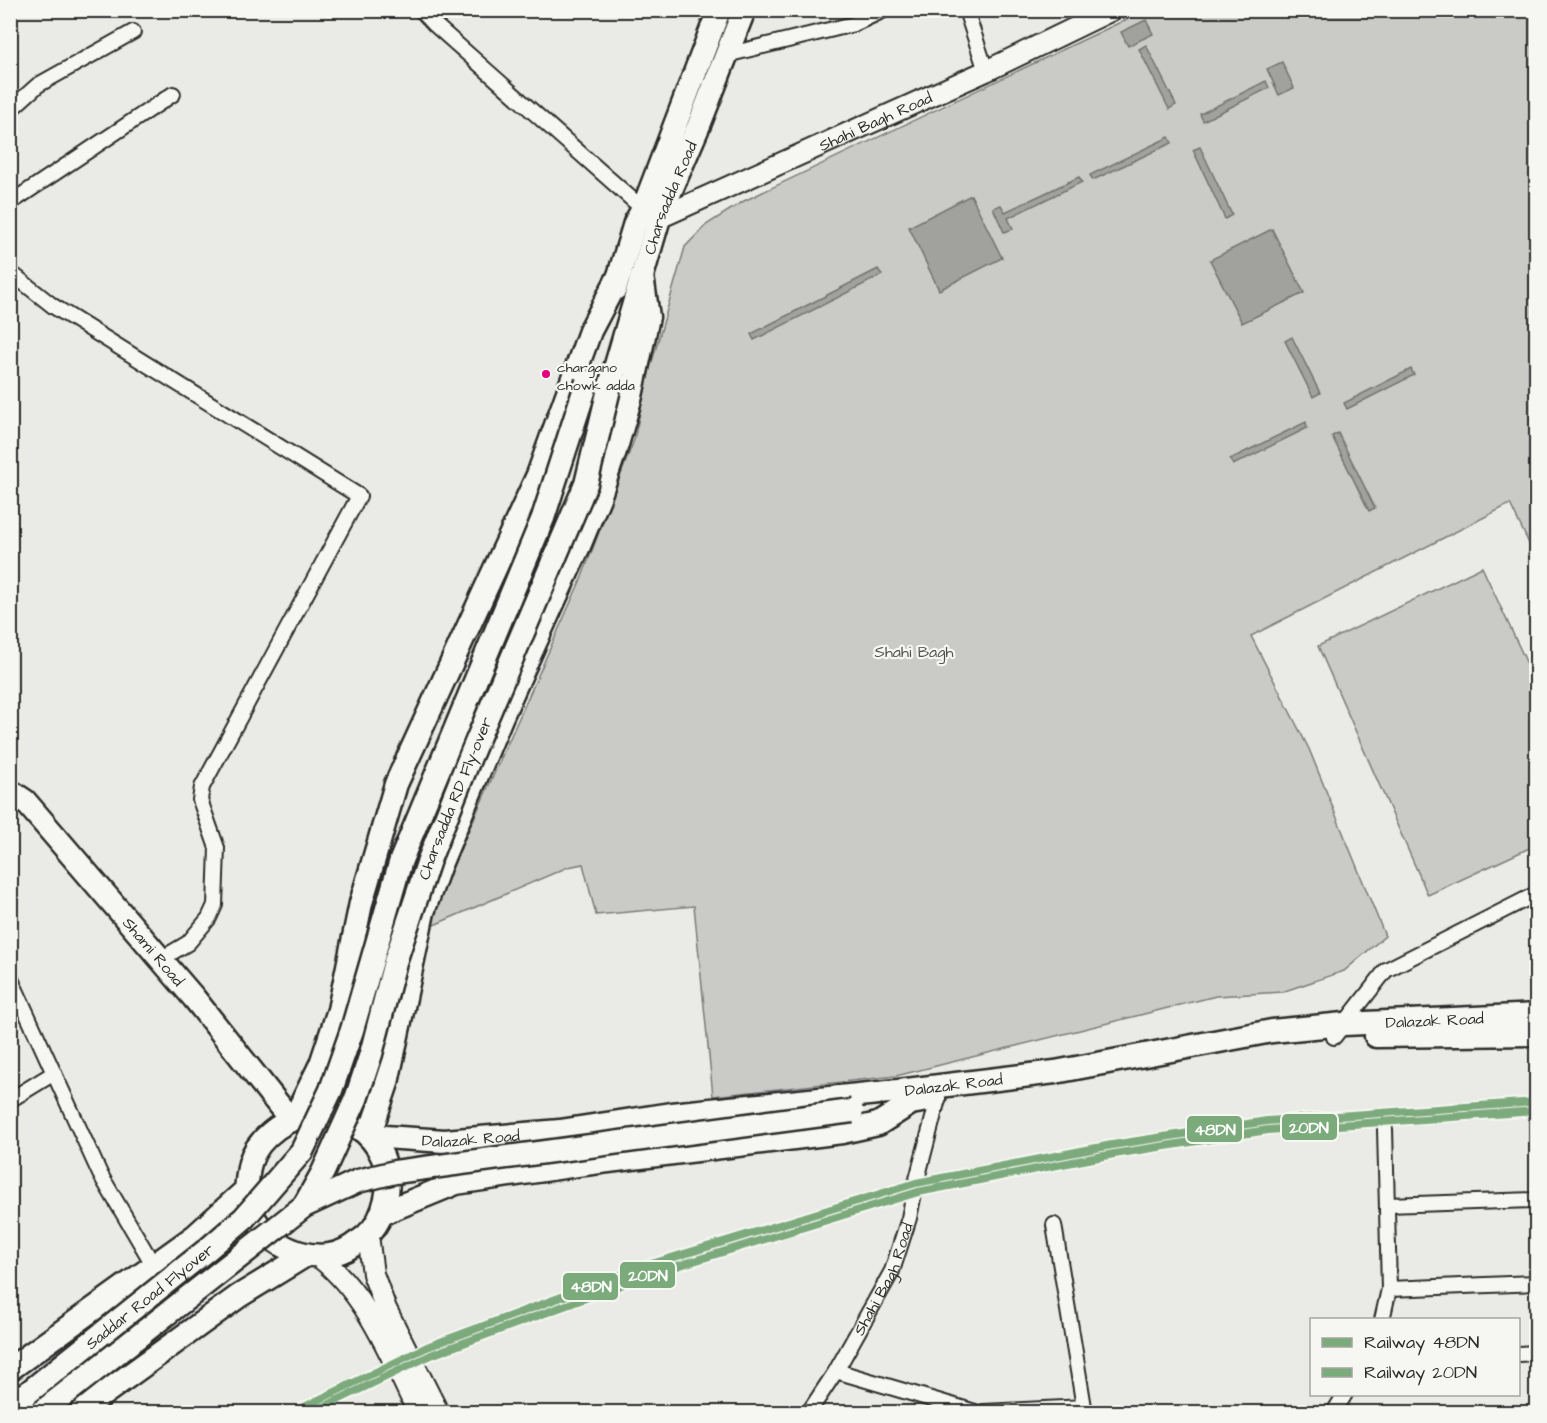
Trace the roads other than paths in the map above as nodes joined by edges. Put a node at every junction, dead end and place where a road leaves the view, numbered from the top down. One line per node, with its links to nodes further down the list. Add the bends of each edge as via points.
1 (421, 10): 13 (street)
2 (719, 10): 13 (main road, Charsadda Road)
3 (744, 10): 8 (main road, Charsadda Road)
4 (884, 10): 8 (street, via 854,24)
5 (966, 10): 9 (street)
6 (1112, 10): 9 (street, Shahi Bagh Road)
7 (133, 32): 11 (street, via 38,85)
8 (726, 56): 13 (main road, Charsadda Road)
9 (986, 71): 13 (street, Shahi Bagh Road)
10 (173, 94): 12 (street)
11 (10, 110)
12 (10, 203)
13 (646, 217): 15 (main road, Charsadda Road)
14 (10, 272): 20 (street, via 53,306 359,496 202,787 200,800 216,848 216,905 188,943)
15 (631, 275): 16 (main road, Charsadda Road); 17 (main road, Charsadda Road); 29 (main road, via 590,331 537,475 396,784 361,903 339,1010 321,1064); 31 (main road, via 648,317 616,448 579,546 439,867 423,912 387,1083)
16 (587, 382): 32 (main road, Charsadda RD Fly-over, bridge, via 543,518 401,860 331,1090 302,1151)
17 (609, 389): 36 (main road, Charsadda RD Fly-over, bridge, via 586,484 429,860 356,1099)
18 (10, 791): 20 (main road, Shami Road, via 25,801)
19 (1536, 894): 23 (street, via 1386,969)
20 (161, 959): 29 (main road, Shami Road)
21 (10, 977): 25 (street)
22 (1536, 1015): 23 (main road, Dalazak Road)
23 (1339, 1030): 24 (main road, Dalazak Road); 26 (main road, Dalazak Road); 31 (main road, Dalazak Road, via 1272,1031 1055,1072 671,1114 560,1131 446,1142)
24 (1536, 1034)
25 (54, 1073): 27 (street); 41 (street, via 100,1174)
26 (938, 1099): 28 (main road, Dalazak Road); 53 (street, Shahi Bagh Road, via 892,1271)
27 (10, 1100)
28 (910, 1103): 36 (main road, bridge, via 395,1172 358,1182); 37 (main road, Dalazak Road, via 878,1124 859,1129 456,1183)
29 (292, 1118): 31 (main road, via 322,1114 348,1120); 33 (main road, via 265,1136 250,1161)
30 (1385, 1129): 35 (street)
31 (369, 1136): 37 (main road, via 384,1159 389,1186)
32 (282, 1175): 57 (main road, Saddar Road Flyover, bridge, via 244,1218 208,1249)
33 (246, 1190): 40 (main road, via 255,1220 277,1243); 41 (main road)
34 (1536, 1200): 35 (street)
35 (1387, 1205): 44 (street)
36 (304, 1206): 59 (main road, Saddar Road Flyover, bridge)
37 (383, 1213): 39 (main road)
38 (1054, 1225): 58 (street, via 1084,1407)
39 (368, 1235): 40 (main road, via 345,1250); 47 (street, via 373,1274)
40 (312, 1255): 47 (street, via 333,1267); 48 (main road, via 239,1296)
41 (154, 1266): 43 (main road)
42 (1536, 1283): 44 (street)
43 (125, 1287): 46 (main road); 48 (main road, via 144,1296 158,1312 164,1332)
44 (1389, 1289): 45 (street)
45 (1382, 1318)
46 (66, 1328): 51 (main road); 52 (main road)
47 (395, 1344): 54 (street)
48 (160, 1353): 56 (main road)
49 (1536, 1353): 50 (street)
50 (1520, 1354)
51 (10, 1356)
52 (10, 1369)
53 (836, 1371): 63 (street, Shahi Bagh Road); 64 (street)
54 (416, 1388): 61 (street); 62 (street)
55 (1344, 1396): 65 (street)
56 (89, 1405): 60 (main road)
57 (10, 1407)
58 (986, 1412)
59 (42, 1413)
60 (69, 1413)
61 (418, 1413)
62 (438, 1413)
63 (809, 1413)
64 (975, 1413)
65 (1334, 1413)

